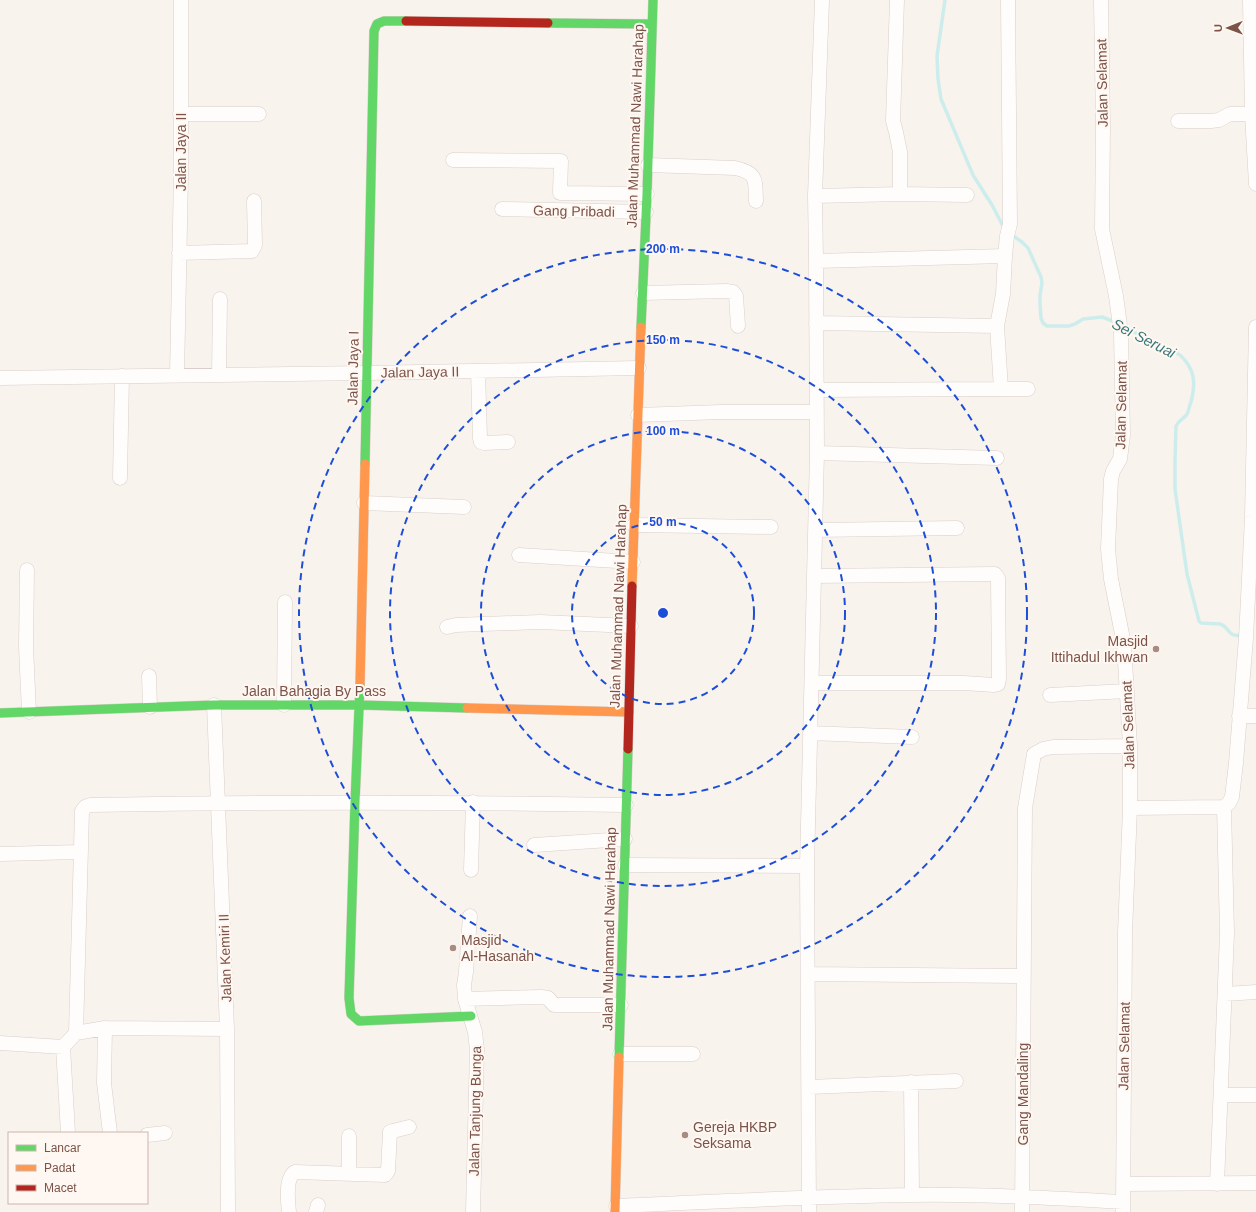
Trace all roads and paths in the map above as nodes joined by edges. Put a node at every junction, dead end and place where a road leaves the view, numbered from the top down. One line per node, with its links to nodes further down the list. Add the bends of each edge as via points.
1 (181, 0): 10 (street, Jalan Jaya II)
2 (653, 0): 8 (street, Jalan Muhammad Nawi Harahap)
3 (822, 0): 20 (street)
4 (897, 0): 18 (street, via 893,121 900,152)
5 (1008, 0): 26 (street, via 1008,230)
6 (1101, 0): 70 (street, Jalan Selamat, via 1102,229 1120,327 1123,435 1120,459 1111,479 1108,549 1111,579 1124,644)
7 (1250, 0): 9 (street)
8 (652, 24): 15 (street, Jalan Muhammad Nawi Harahap); 37 (street, Jalan Jaya I, via 384,21 377,24 374,31)
9 (1254, 83): 12 (street)
10 (180, 114): 11 (street); 25 (street, Jalan Jaya II)
11 (259, 114)
12 (1252, 114): 13 (street, via 1230,114 1211,121); 16 (street)
13 (1178, 121)
14 (453, 160): 17 (street, via 561,161 560,193)
15 (648, 165): 17 (street, Jalan Muhammad Nawi Harahap); 22 (street, via 735,168 746,171 752,175 755,183)
16 (1256, 184)
17 (647, 194): 24 (street, Jalan Muhammad Nawi Harahap)
18 (900, 194): 19 (street); 20 (street)
19 (967, 195)
20 (814, 196): 27 (street)
21 (254, 201): 25 (street, via 255,245 252,251)
22 (756, 201)
23 (502, 209): 24 (street, Gang Pribadi)
24 (646, 212): 28 (street, Jalan Muhammad Nawi Harahap)
25 (179, 253): 40 (street, Jalan Jaya II)
26 (1005, 256): 27 (street); 32 (street, via 1003,294)
27 (816, 261): 30 (street)
28 (643, 293): 31 (street, via 726,290 733,292 736,296); 35 (street, Jalan Muhammad Nawi Harahap)
29 (220, 299): 38 (street)
30 (816, 324): 32 (street); 44 (street)
31 (738, 326)
32 (997, 326): 42 (street)
33 (1256, 327): 34 (street)
34 (1256, 331): 48 (street)
35 (639, 368): 36 (street, Jalan Jaya II); 46 (street, Jalan Muhammad Nawi Harahap)
36 (478, 371): 37 (street, Jalan Jaya II); 47 (street, via 481,442)
37 (367, 373): 38 (street, Jalan Jaya II); 52 (street, Jalan Jaya I)
38 (219, 375): 40 (street, Jalan Jaya II)
39 (122, 376): 40 (street, Jalan Jaya II); 41 (street, Jalan Jaya II); 51 (street)
40 (177, 376)
41 (0, 378)
42 (1000, 389): 43 (street); 44 (street)
43 (1028, 389)
44 (816, 390): 45 (street)
45 (817, 412): 46 (street); 49 (street)
46 (638, 415): 55 (street, Jalan Muhammad Nawi Harahap)
47 (508, 442)
48 (1255, 451): 54 (street)
49 (817, 453): 50 (street); 58 (street)
50 (997, 458)
51 (120, 478)
52 (364, 503): 53 (street); 74 (street, Jalan Jaya I)
53 (464, 507)
54 (1254, 517): 63 (street)
55 (634, 525): 56 (street); 60 (street, Jalan Muhammad Nawi Harahap)
56 (771, 527)
57 (957, 528): 58 (street)
58 (815, 530): 62 (street)
59 (519, 555): 60 (street)
60 (633, 562): 65 (street, Jalan Muhammad Nawi Harahap)
61 (27, 570): 76 (street, via 26,647)
62 (814, 576): 69 (street); 69 (street, via 996,574 999,679 998,684 994,685)
63 (1252, 594): 67 (street)
64 (285, 602): 73 (street)
65 (631, 626): 66 (street, via 540,622); 77 (street, Jalan Muhammad Nawi Harahap)
66 (447, 627)
67 (1251, 638): 79 (street)
68 (149, 676): 75 (street)
69 (812, 683): 81 (street)
70 (1127, 691): 71 (street); 83 (street, Jalan Selamat)
71 (1050, 695)
72 (214, 705): 73 (street, Jalan Bahagia By Pass); 75 (street, Jalan Bahagia By Pass); 86 (street, Jalan Kemiri II)
73 (284, 705): 74 (street, Jalan Bahagia By Pass)
74 (360, 705): 77 (street, Jalan Bahagia By Pass); 84 (street, Jalan Jaya I)
75 (150, 707): 76 (street, Jalan Bahagia By Pass)
76 (29, 712): 78 (street, Jalan Bahagia By Pass)
77 (629, 712): 87 (street, Jalan Muhammad Nawi Harahap)
78 (0, 713)
79 (1239, 716): 80 (street); 88 (street, via 1232,797)
80 (1256, 716)
81 (810, 733): 82 (street); 95 (street)
82 (912, 737)
83 (1130, 746): 89 (street, Jalan Selamat); 99 (street, Gang Mandaling, via 1053,747 1034,754 1025,808)
84 (355, 802): 85 (street); 86 (street); 104 (street, Jalan Jaya I, via 349,998 351,1014 359,1021 366,1022)
85 (473, 802): 87 (street); 96 (street)
86 (219, 803): 92 (street, via 90,805 82,811); 106 (street, Jalan Kemiri II)
87 (626, 805): 90 (street, Jalan Muhammad Nawi Harahap)
88 (1224, 807): 89 (street); 101 (street, via 1227,933)
89 (1130, 808): 125 (street, Jalan Selamat, via 1125,933)
90 (625, 839): 91 (street); 94 (street, Jalan Muhammad Nawi Harahap)
91 (534, 845)
92 (80, 852): 93 (street); 107 (street)
93 (0, 854)
94 (625, 865): 95 (street); 103 (street, Jalan Muhammad Nawi Harahap)
95 (807, 866): 98 (street)
96 (471, 870)
97 (470, 916): 102 (street, Jalan Tanjung Bunga)
98 (808, 974): 99 (street); 114 (street)
99 (1023, 976): 128 (street, Gang Mandaling)
100 (1256, 992): 101 (street)
101 (1225, 994): 115 (street)
102 (465, 999): 103 (street, via 541,997 548,998 554,1005); 104 (street, Jalan Tanjung Bunga)
103 (621, 1005): 110 (street, Jalan Muhammad Nawi Harahap)
104 (471, 1016): 134 (street, Jalan Tanjung Bunga, via 477,1050)
105 (105, 1028): 106 (street); 107 (street); 119 (street, via 104,1083)
106 (227, 1028): 132 (street, Jalan Kemiri II)
107 (76, 1033): 109 (street)
108 (0, 1043): 109 (street)
109 (64, 1047): 118 (street)
110 (620, 1054): 111 (street); 131 (street, Jalan Muhammad Nawi Harahap)
111 (693, 1054)
112 (911, 1082): 113 (street); 114 (street); 127 (street)
113 (956, 1082)
114 (809, 1087): 129 (street)
115 (1221, 1095): 116 (street); 126 (street)
116 (1256, 1095)
117 (409, 1127): 123 (street, via 390,1132 387,1174)
118 (68, 1132)
119 (110, 1132)
120 (165, 1133): 121 (street)
121 (148, 1135)
122 (349, 1136): 123 (street)
123 (349, 1174): 133 (street, via 295,1172 288,1184)
124 (1256, 1182): 126 (street)
125 (1123, 1184): 126 (street); 130 (street, Jalan Selamat)
126 (1217, 1184)
127 (912, 1195): 128 (street); 129 (street)
128 (1022, 1196): 130 (street); 136 (street, Gang Mandaling)
129 (809, 1198): 131 (street); 135 (street)
130 (1123, 1207)
131 (615, 1209)
132 (228, 1212)
133 (288, 1212)
134 (473, 1212)
135 (809, 1212)
136 (1022, 1212)

